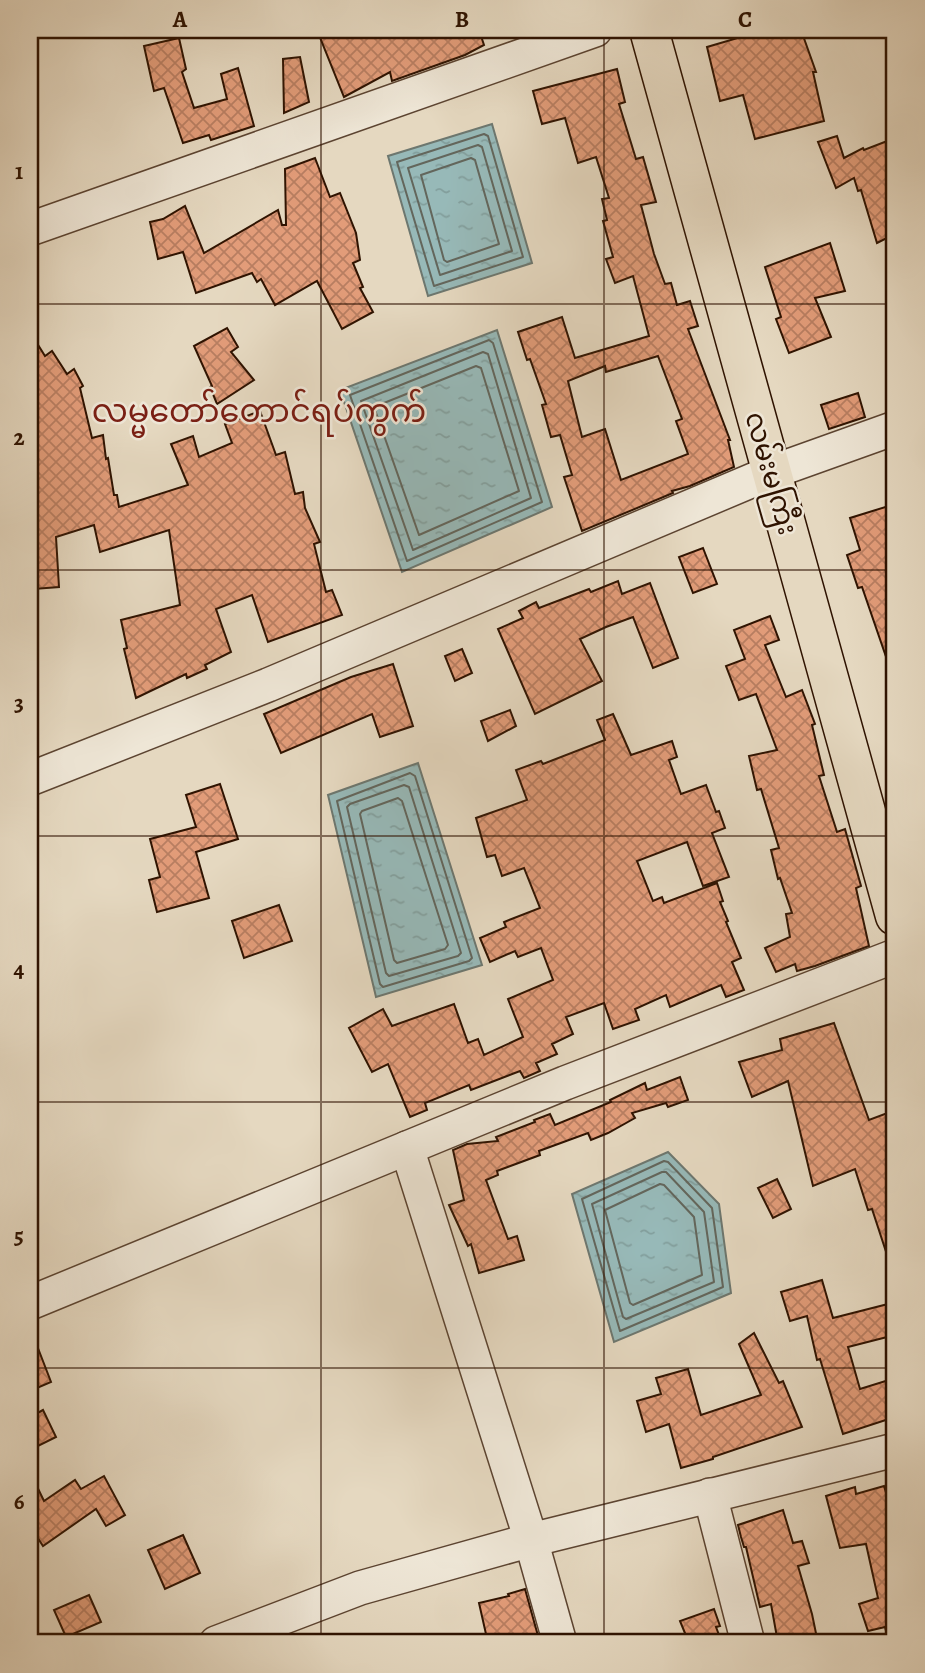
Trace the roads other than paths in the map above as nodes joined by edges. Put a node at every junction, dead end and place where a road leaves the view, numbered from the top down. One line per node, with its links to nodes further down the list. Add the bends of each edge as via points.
1 (595, 30): 3 (street)
2 (649, 30): 5 (main road, လမ်းမကြီး)
3 (30, 229)
4 (895, 428): 5 (street)
5 (772, 472): 6 (street, via 268,685); 7 (main road, လမ်းမကြီး)
6 (30, 779)
7 (895, 916)
8 (895, 956): 9 (street)
9 (407, 1148): 10 (street); 13 (street)
10 (30, 1303)
11 (893, 1458): 12 (street)
12 (710, 1495): 13 (street); 16 (street)
13 (531, 1541): 14 (street, via 360,1588); 15 (street)
14 (216, 1643)
15 (559, 1643)
16 (748, 1643)

